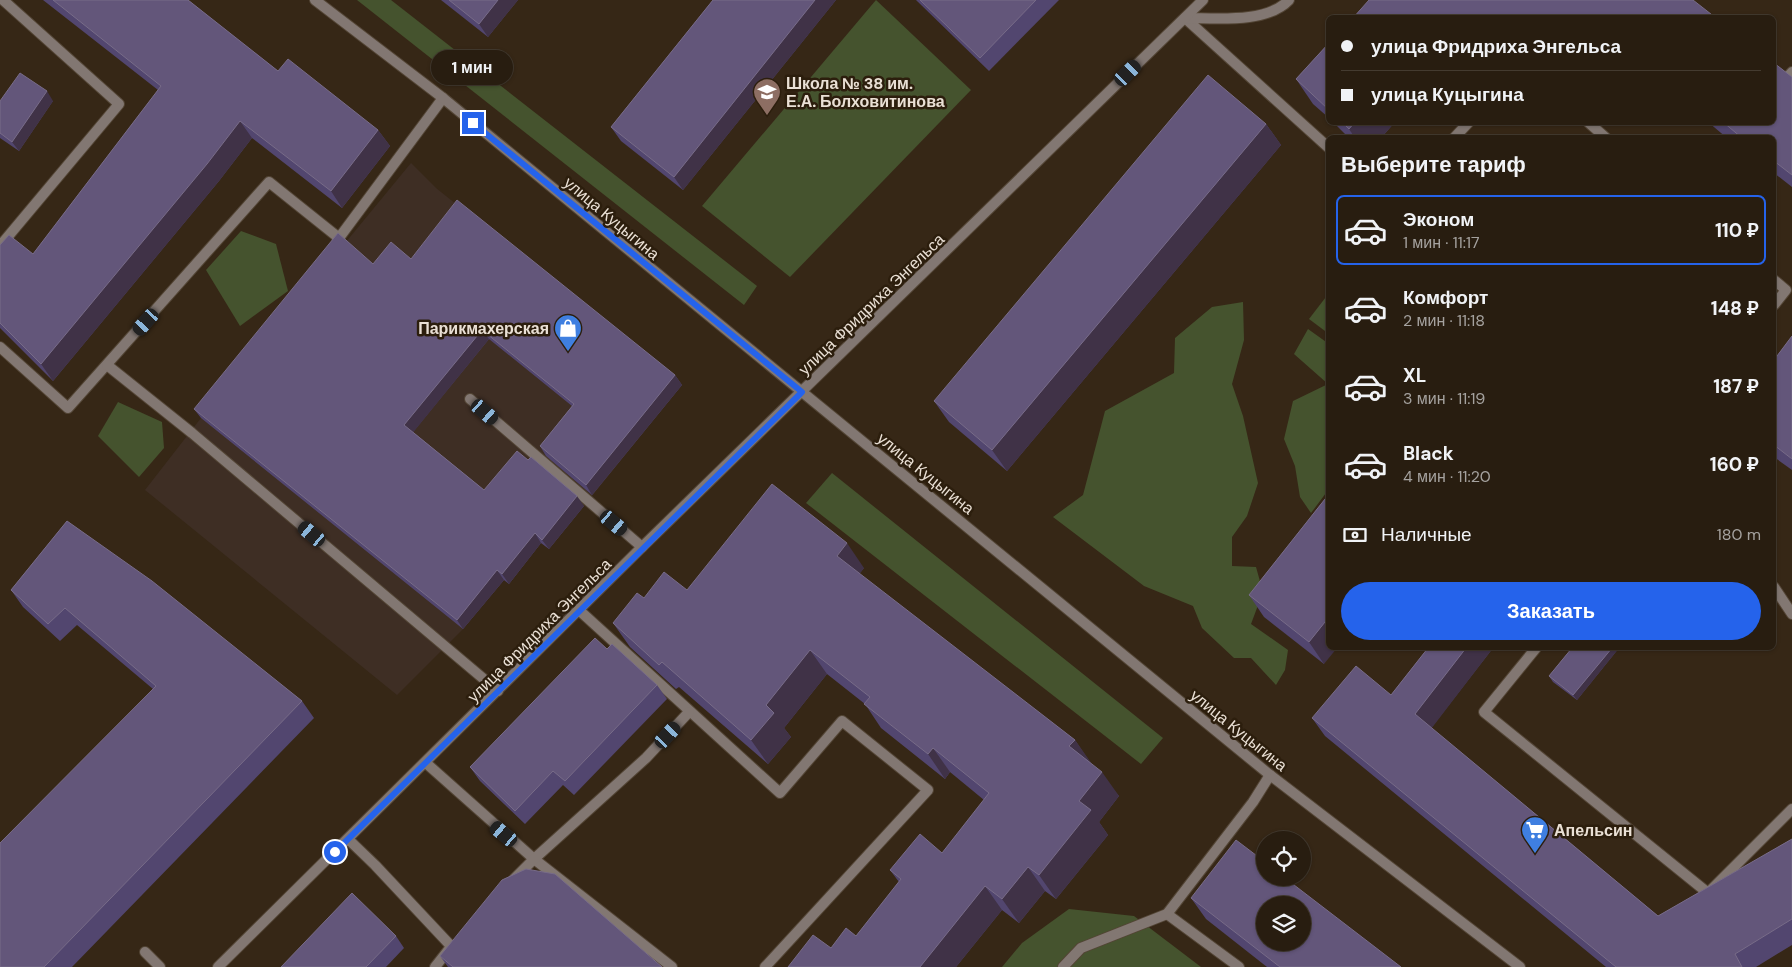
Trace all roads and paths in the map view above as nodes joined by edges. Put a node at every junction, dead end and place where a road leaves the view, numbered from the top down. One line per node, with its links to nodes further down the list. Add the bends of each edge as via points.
1 (3, 0): 14 (street, via 119,104)
2 (315, 0): 8 (street, улица Куцыгина)
3 (1203, 0): 5 (street, улица Фридриха Энгельса)
4 (1289, 0): 5 (street, via 1282,7 1242,19)
5 (1185, 18): 13 (street); 19 (street, улица Фридриха Энгельса)
6 (1792, 72): 7 (street)
7 (1783, 82)
8 (443, 98): 18 (street, via 339,238 269,182); 19 (street, улица Куцыгина)
9 (1466, 125): 11 (street)
10 (1591, 125): 12 (street)
11 (1457, 135)
12 (1603, 135)
13 (1326, 145)
14 (1, 242)
15 (1776, 282): 16 (street, via 1786,290)
16 (1776, 302)
17 (0, 347): 18 (street, via 68,408)
18 (107, 365): 26 (street)
19 (802, 392): 21 (street, улица Фридриха Энгельса); 29 (street, улица Куцыгина)
20 (470, 399): 21 (street)
21 (642, 548): 23 (street, улица Фридриха Энгельса)
22 (1776, 590): 24 (street)
23 (580, 611): 26 (street, улица Фридриха Энгельса); 27 (street)
24 (1792, 614)
25 (1534, 650): 30 (street, via 1484,712 1708,893)
26 (498, 691): 28 (street, улица Фридриха Энгельса)
27 (689, 712): 32 (street, via 646,758); 40 (street, via 780,793 842,721 928,790)
28 (426, 763): 31 (street, улица Фридриха Энгельса); 32 (street)
29 (1270, 775): 34 (street); 43 (street, улица Куцыгина)
30 (1792, 809)
31 (348, 839): 37 (street, улица Фридриха Энгельса); 38 (street, via 454,943)
32 (534, 858): 33 (street); 39 (street)
33 (508, 886)
34 (1167, 914): 41 (street, via 1080,948); 42 (street)
35 (146, 952): 36 (street)
36 (160, 967)
37 (218, 967)
38 (434, 967)
39 (672, 967)
40 (765, 967)
41 (1063, 967)
42 (1239, 967)
43 (1520, 967)

